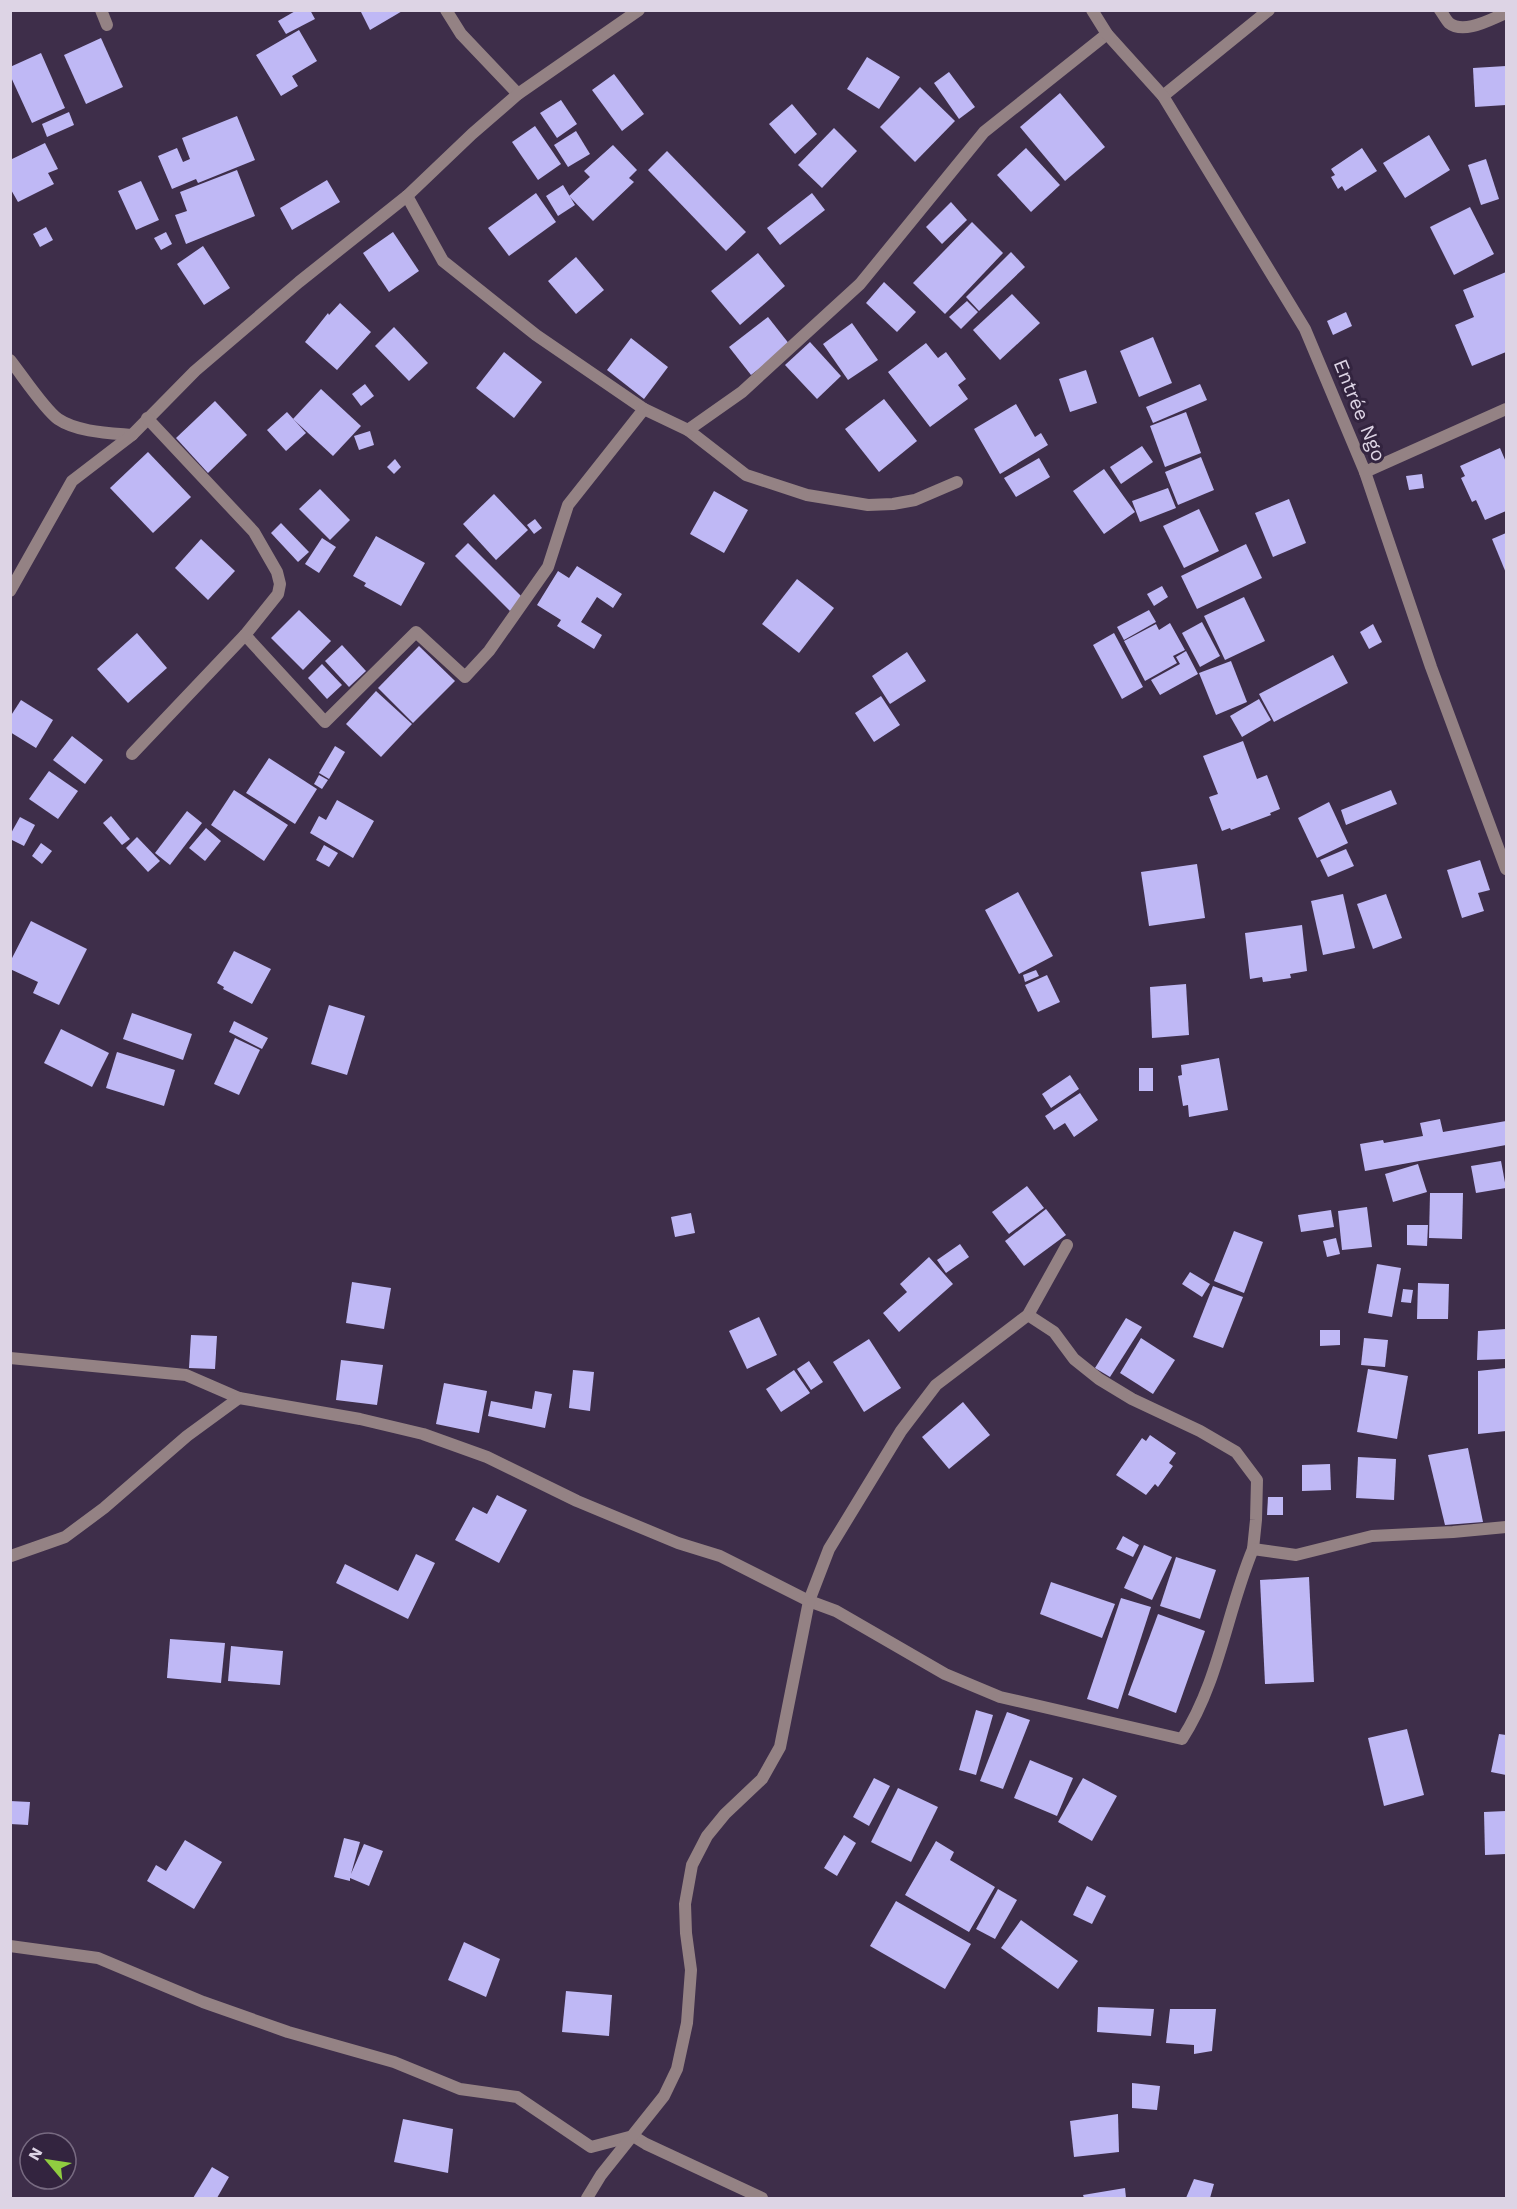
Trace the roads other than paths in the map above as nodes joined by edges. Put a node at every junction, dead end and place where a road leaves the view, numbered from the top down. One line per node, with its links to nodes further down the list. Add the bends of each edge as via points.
1 (101, 10): 8 (street)
2 (446, 10): 10 (street, via 461,34)
3 (639, 10): 10 (street)
4 (1092, 10): 9 (street, Entrée Ngo)
5 (1269, 10): 11 (street)
6 (1440, 10): 7 (street, via 1458,27)
7 (1506, 13)
8 (107, 25)
9 (1107, 34): 11 (street, Entrée Ngo); 17 (street, via 984,132 860,284 742,392)
10 (518, 94): 12 (street)
11 (1163, 96): 19 (street, Entrée Ngo, via 1305,329)
12 (408, 196): 14 (street, via 443,261 536,335); 16 (street, via 203,363)
13 (10, 360): 18 (street, via 58,419 92,432)
14 (644, 409): 17 (street); 22 (street, via 568,505 548,567 489,651 465,677 416,632 325,722)
15 (1506, 410): 19 (street)
16 (147, 418): 18 (street); 22 (street, via 254,532 277,572 278,594)
17 (688, 430): 20 (street, via 746,475 807,495 868,505 893,504 915,500)
18 (132, 435): 21 (street, via 72,481)
19 (1365, 472): 24 (street, Entrée Ngo, via 1431,667)
20 (957, 482)
21 (10, 591)
22 (244, 634): 23 (street)
23 (132, 754)
24 (1506, 869)
25 (1067, 1245): 26 (street)
26 (1028, 1315): 30 (street, via 1054,1332 1074,1359 1099,1379 1236,1452 1257,1480); 32 (street, via 936,1385 902,1431 830,1549)
27 (10, 1358): 28 (street, via 186,1375)
28 (239, 1398): 31 (street, via 64,1537); 32 (street, via 423,1434 487,1457 678,1544 720,1556)
29 (1506, 1527): 30 (street, via 1372,1536 1296,1555)
30 (1253, 1549): 32 (street, via 1218,1659 1194,1721 1182,1739 1000,1697 945,1674 836,1611)
31 (11, 1556)
32 (809, 1601): 34 (street, via 780,1747 762,1779 707,1836 692,1865 685,1904 691,1970 677,2069 664,2096)
33 (10, 1946): 34 (street, via 99,1958 203,2002 288,2032 394,2062 460,2090 517,2097 591,2147)
34 (633, 2136): 35 (street); 36 (street)
35 (587, 2199)
36 (762, 2199)

